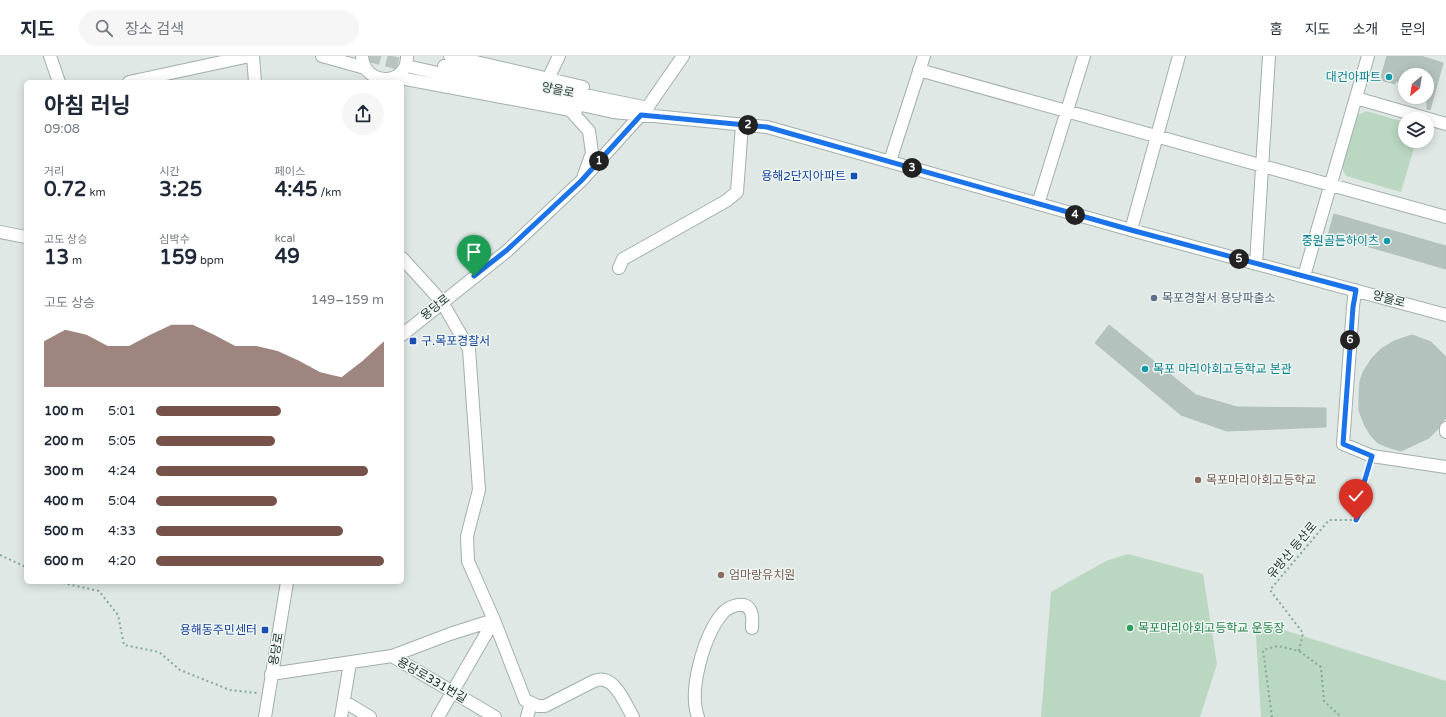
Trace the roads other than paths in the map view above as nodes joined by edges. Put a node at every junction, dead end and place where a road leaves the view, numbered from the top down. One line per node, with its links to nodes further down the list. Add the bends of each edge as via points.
1 (50, 56): 19 (street)
2 (250, 56): 20 (street)
3 (253, 56): 21 (street)
4 (322, 56): 15 (street)
5 (362, 56): 15 (street)
6 (450, 56): 18 (street)
7 (559, 56): 18 (street)
8 (683, 56): 26 (street, 용당로)
9 (924, 56): 16 (street)
10 (1084, 56): 27 (street)
11 (1179, 56): 30 (street)
12 (1269, 56): 32 (street)
13 (1368, 56): 23 (street)
14 (410, 61): 17 (street); 24 (street, 양을로)
15 (365, 68): 22 (street)
16 (919, 70): 27 (street); 31 (street)
17 (395, 77): 22 (street); 25 (street)
18 (548, 79): 24 (street, via 597,90)
19 (58, 80)
20 (138, 80)
21 (255, 80)
22 (374, 80)
23 (1356, 98): 28 (street); 34 (street)
24 (616, 107): 25 (street); 26 (street, 양을로)
25 (571, 111): 33 (street, via 589,130 592,153)
26 (644, 112): 29 (street, 양을로); 33 (street, 용당로)
27 (1067, 112): 30 (street); 35 (street)
28 (1446, 124)
29 (742, 125): 31 (street, 양을로, via 767,127); 42 (street, via 737,192 726,201 623,259)
30 (1157, 137): 32 (street); 37 (street)
31 (890, 161): 35 (street, 양을로)
32 (1262, 166): 34 (street); 41 (street)
33 (581, 181): 45 (street, 용당로, via 507,250)
34 (1331, 185): 36 (street); 43 (street)
35 (1038, 204): 37 (street, 양을로)
36 (1446, 218)
37 (1131, 230): 41 (street, 양을로)
38 (0, 232): 39 (street)
39 (24, 237)
40 (404, 260): 45 (street)
41 (1256, 264): 43 (street, 양을로)
42 (619, 268)
43 (1304, 276): 44 (street, 양을로)
44 (1356, 290): 46 (street, 양을로); 50 (street, via 1343,444 1372,456)
45 (442, 302): 47 (street, 용당로); 52 (street, via 469,349 480,490 467,536 468,561)
46 (1446, 315)
47 (404, 332)
48 (1446, 428): 49 (street)
49 (1446, 432)
50 (1446, 467)
51 (287, 584): 56 (street, 용당로)
52 (494, 620): 54 (street); 57 (street); 59 (street, via 525,700)
53 (752, 628): 67 (street, via 751,612 742,605 731,606 714,626 702,655 696,682 695,703)
54 (392, 656): 55 (street, 용당로331번길); 57 (street, 용당로331번길)
55 (350, 663): 56 (street, 용당로331번길); 58 (street)
56 (271, 674): 60 (street, 용당로)
57 (453, 691): 63 (street); 64 (street, 용당로331번길)
58 (345, 702): 61 (street); 62 (street)
59 (531, 703): 65 (street); 66 (street, via 545,706 603,679 610,682 618,691)
60 (265, 717)
61 (342, 717)
62 (370, 717)
63 (438, 717)
64 (494, 717)
65 (527, 717)
66 (633, 717)
67 (698, 717)

